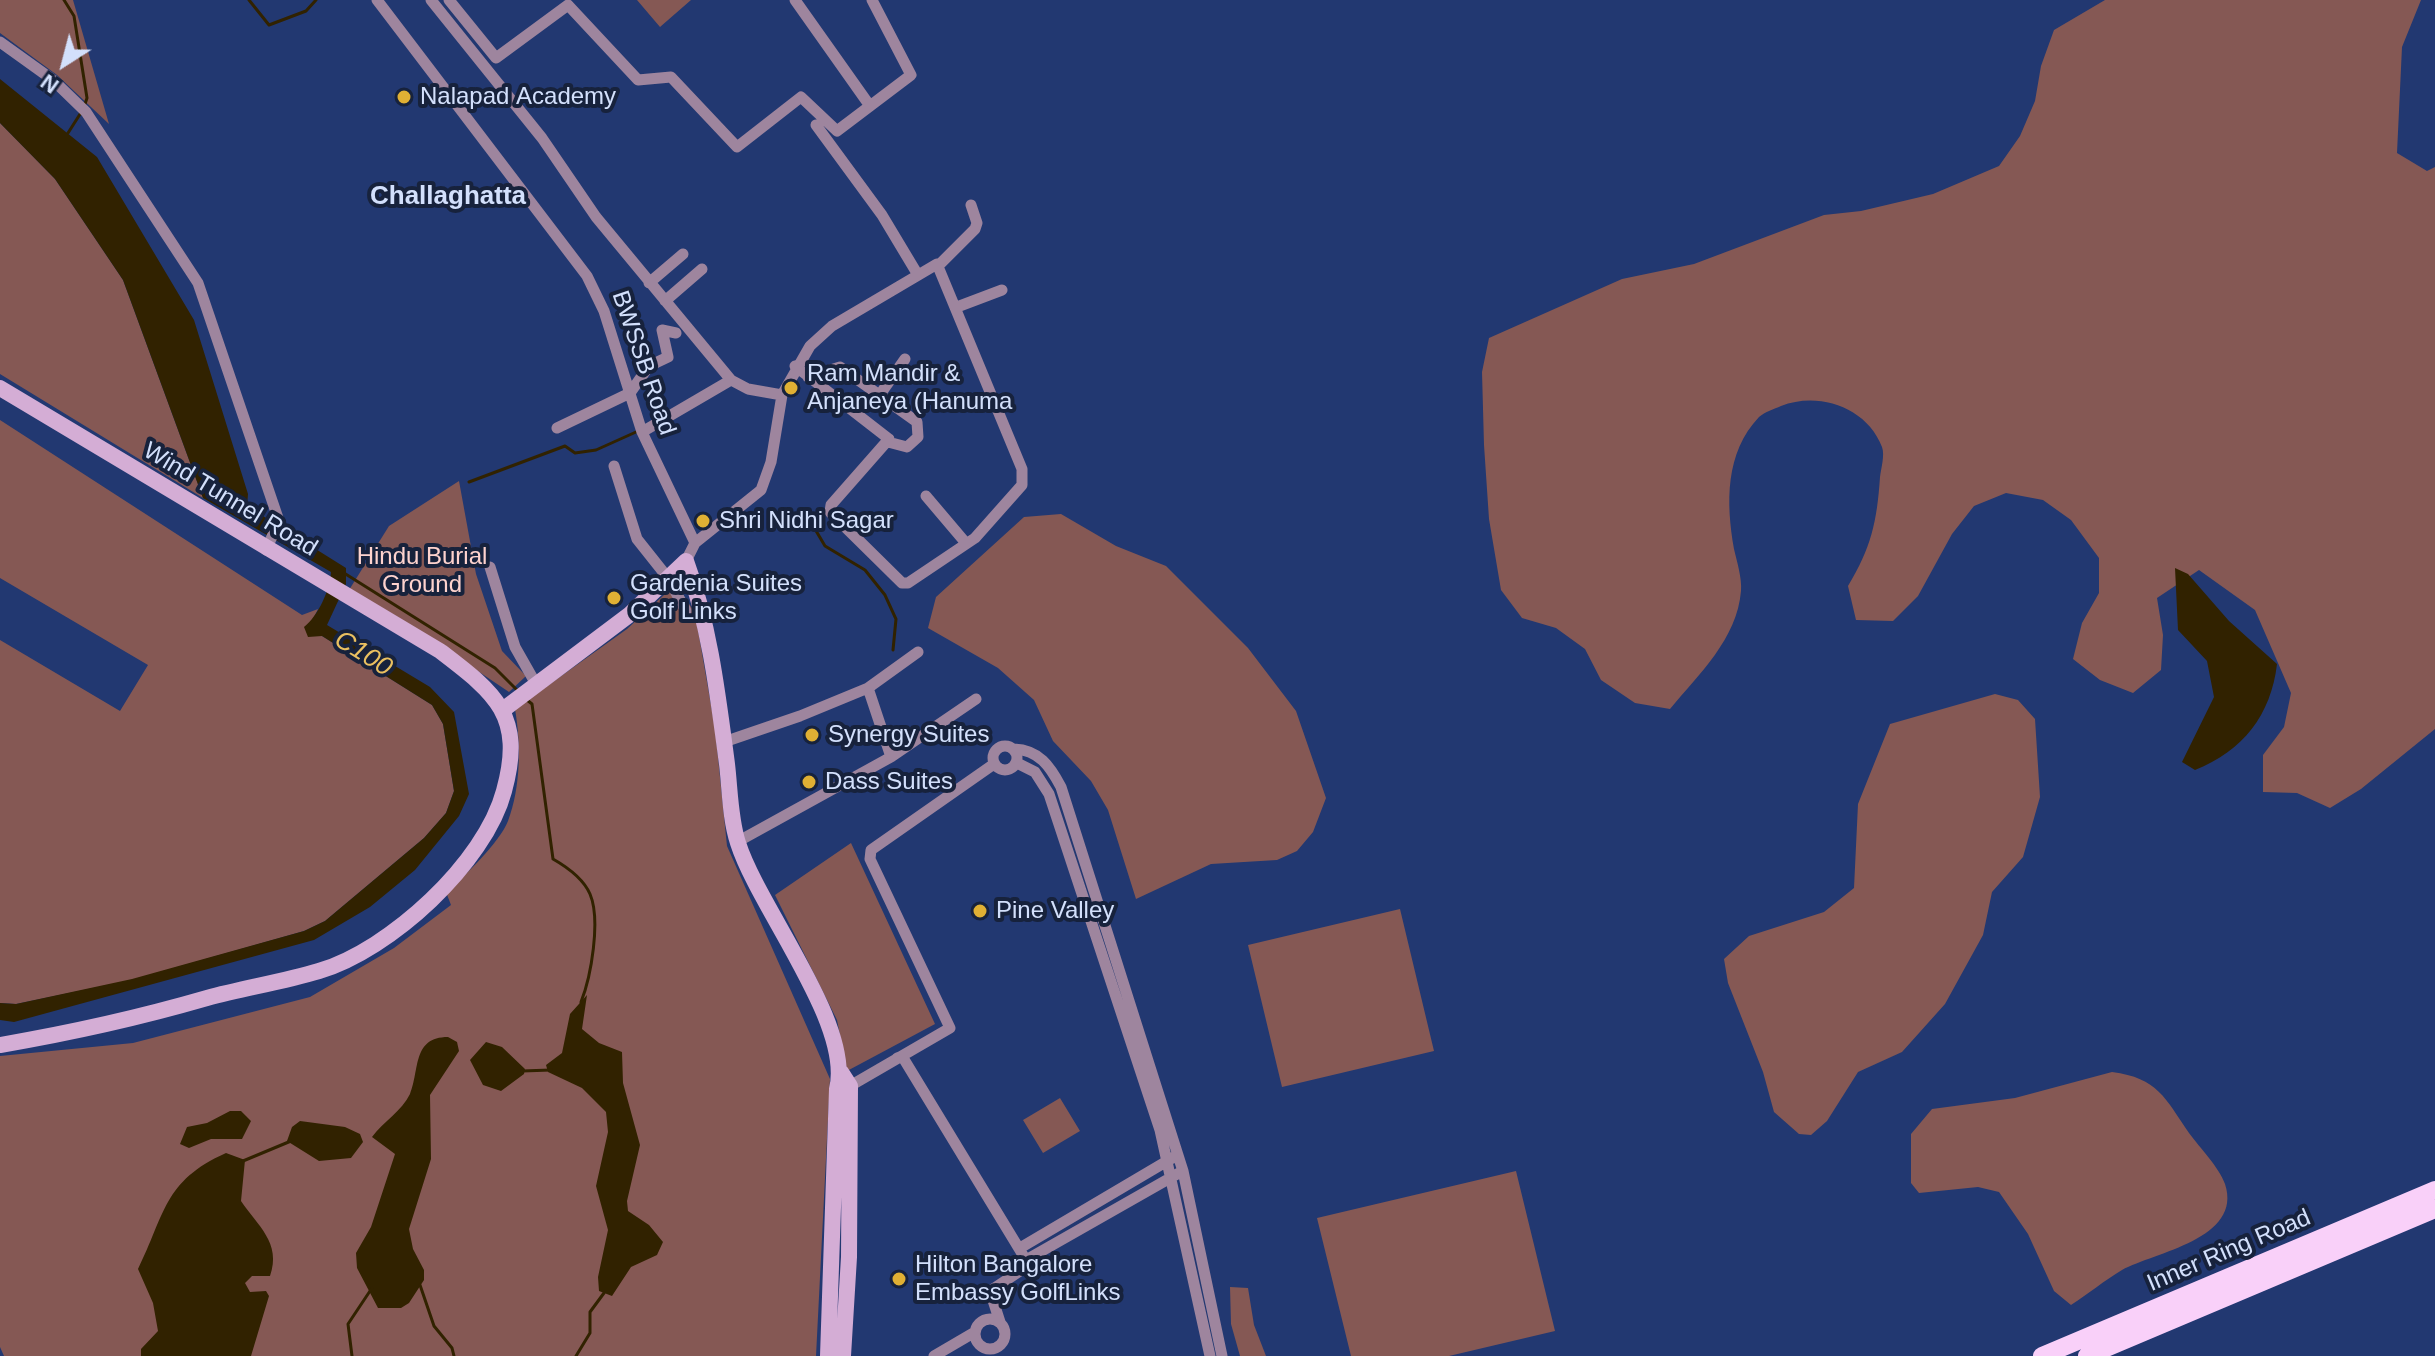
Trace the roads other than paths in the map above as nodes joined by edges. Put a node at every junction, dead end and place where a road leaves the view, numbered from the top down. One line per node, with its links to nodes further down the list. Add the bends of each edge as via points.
1 (377, 0): 24 (street, BWSSB Road, via 575,256 604,311)
2 (431, 0): 14 (street)
3 (449, 0): 7 (street, via 496,58 568,5 640,81 671,77 736,147 801,97 836,131)
4 (795, 0): 7 (street)
5 (872, 0): 7 (street, via 911,74)
6 (0, 42): 34 (street, via 83,108 198,283 278,524)
7 (870, 106)
8 (816, 125): 13 (street)
9 (971, 205): 11 (street, via 975,229)
10 (683, 254): 14 (street)
11 (939, 265): 13 (street); 17 (street)
12 (702, 269): 16 (street)
13 (918, 275): 20 (street, via 818,336)
14 (649, 283): 16 (street)
15 (1002, 290): 17 (street)
16 (665, 301): 22 (street)
17 (957, 307): 32 (street, via 1023,478 1015,494 975,538)
18 (676, 333): 24 (street, via 662,330 668,357 649,366)
19 (905, 359): 25 (street)
20 (795, 366): 21 (street); 26 (street)
21 (808, 377): 25 (street, via 840,367); 29 (street, via 886,434)
22 (731, 380): 26 (street); 28 (street)
23 (0, 388): 34 (street, Wind Tunnel Road)
24 (630, 393): 27 (street); 28 (street, BWSSB Road)
25 (881, 393): 29 (street, via 919,428 907,447)
26 (782, 395): 33 (street, via 761,490)
27 (557, 428)
28 (642, 432): 33 (street, BWSSB Road)
29 (888, 442): 32 (street, via 830,512 902,583)
30 (614, 466): 37 (street, via 637,539)
31 (926, 496): 32 (street)
32 (965, 542)
33 (695, 543): 35 (street)
34 (268, 544): 43 (street, Wind Tunnel Road, via 440,651 482,683)
35 (686, 561): 37 (street); 44 (street, via 704,621)
36 (490, 567): 41 (street)
37 (668, 578): 38 (street); 41 (street, via 629,615)
38 (686, 611)
39 (918, 652): 40 (street)
40 (868, 688): 44 (street); 46 (street)
41 (527, 690): 43 (street)
42 (976, 699): 46 (street)
43 (504, 709): 50 (street, via 508,777 496,818 452,879 394,931 320,971 97,1027)
44 (724, 742): 49 (street)
45 (1014, 749): 47 (street); 48 (street, via 996,750); 53 (street, via 1042,759 1061,787)
46 (891, 757): 49 (street)
47 (1017, 763): 48 (street, via 1004,771); 53 (street, via 1035,772 1049,794)
48 (994, 764): 51 (street, via 870,853 950,1028)
49 (737, 842): 52 (street, via 829,1026)
50 (0, 1045)
51 (902, 1056): 52 (street); 57 (street)
52 (844, 1081): 59 (street)
53 (1173, 1158): 54 (street); 57 (street)
54 (1178, 1173): 58 (street); 65 (street); 66 (street)
55 (2435, 1190): 67 (main road, Inner Ring Road)
56 (2435, 1209): 68 (main road, Inner Ring Road)
57 (1020, 1248): 58 (street)
58 (1026, 1260): 60 (street, via 1028,1268 990,1291)
59 (840, 1270): 62 (street); 63 (street)
60 (1000, 1322): 61 (street, via 988,1319); 61 (street, via 1006,1334 995,1349 983,1348)
61 (975, 1332): 64 (street)
62 (828, 1356)
63 (843, 1356)
64 (934, 1356)
65 (1210, 1356)
66 (1222, 1356)
67 (2042, 1356)
68 (2087, 1356)

